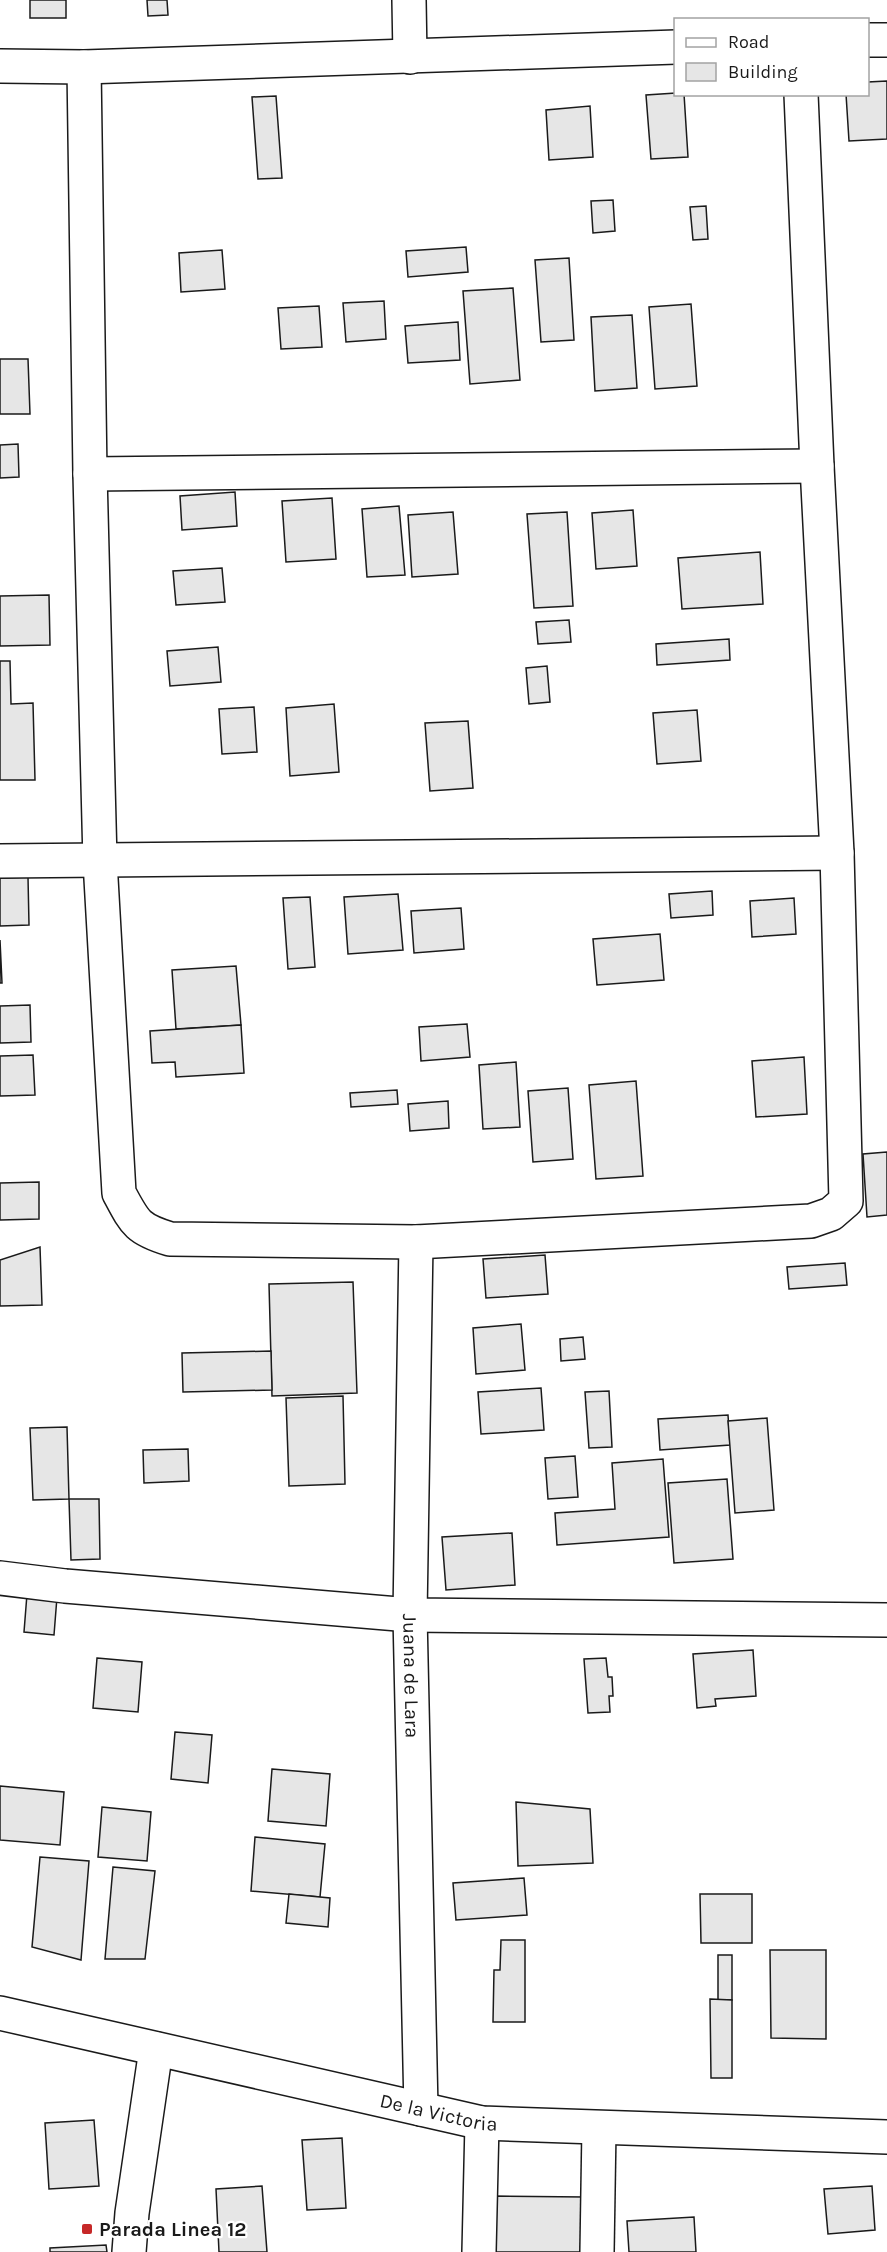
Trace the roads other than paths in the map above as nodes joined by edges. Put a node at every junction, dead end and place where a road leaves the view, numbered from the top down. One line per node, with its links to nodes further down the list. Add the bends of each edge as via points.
1 (409, 0): 5 (street)
2 (869, 40): 3 (street)
3 (887, 40)
4 (674, 47): 5 (street)
5 (410, 57): 7 (street)
6 (0, 66): 7 (street)
7 (84, 68): 10 (street)
8 (801, 96): 9 (street)
9 (817, 466): 10 (street); 11 (street)
10 (90, 474): 13 (street)
11 (837, 853): 13 (street); 14 (street, via 846,1201 831,1214 811,1221)
12 (0, 861): 13 (street)
13 (100, 861): 14 (street, via 119,1193 134,1222 149,1233 170,1239)
14 (416, 1242): 16 (street, Juana de Lara)
15 (0, 1578): 16 (street)
16 (410, 1615): 17 (street); 20 (street, Juana de Lara)
17 (887, 1620)
18 (0, 2013): 19 (street, De la Victoria)
19 (156, 2049): 20 (street, De la Victoria); 24 (street)
20 (421, 2109): 21 (street, De la Victoria)
21 (482, 2123): 22 (street, De la Victoria); 25 (street)
22 (599, 2128): 23 (street, De la Victoria); 26 (street)
23 (887, 2137)
24 (129, 2252)
25 (479, 2252)
26 (597, 2252)

